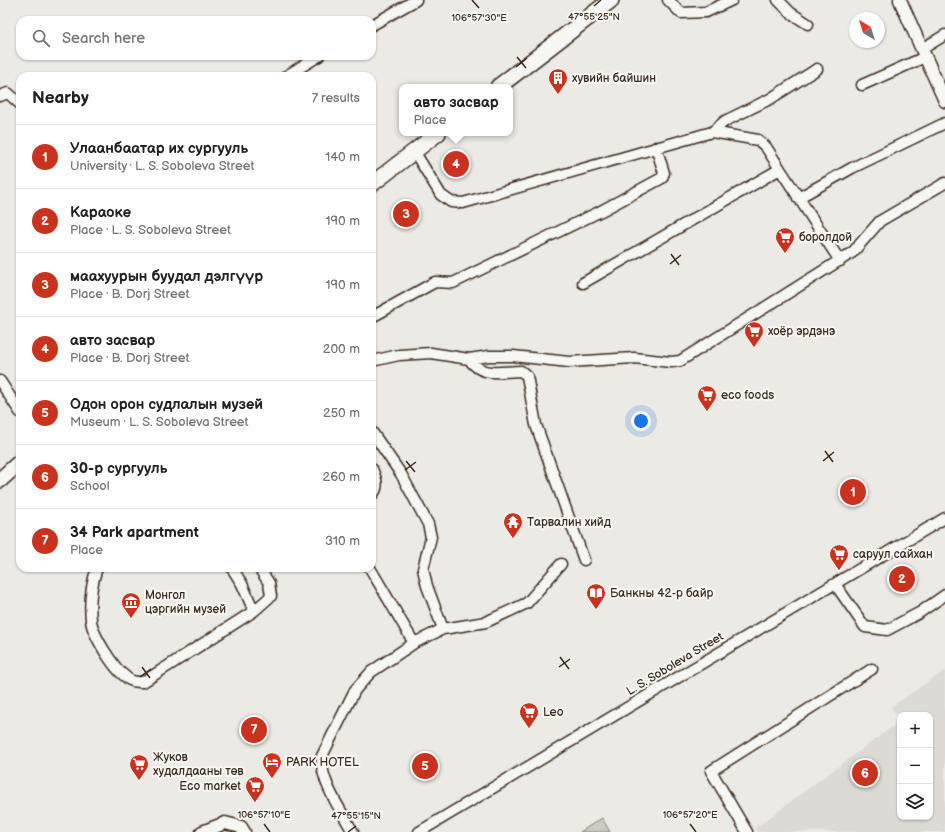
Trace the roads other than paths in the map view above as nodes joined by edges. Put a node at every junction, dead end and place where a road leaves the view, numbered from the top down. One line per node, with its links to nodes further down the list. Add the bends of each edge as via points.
1 (416, 0): 7 (street)
2 (611, 0): 14 (main road)
3 (668, 0): 4 (street, via 681,14 706,12)
4 (732, 0)
5 (778, 0): 8 (street, via 791,13)
6 (900, 0): 10 (street)
7 (376, 24)
8 (808, 24)
9 (945, 36): 10 (street)
10 (924, 53): 15 (street); 18 (street)
11 (312, 60): 13 (street)
12 (817, 69): 20 (street, via 770,99 725,121)
13 (293, 72)
14 (502, 84)
15 (862, 84)
16 (0, 96): 17 (street, via 8,93)
17 (16, 100)
18 (945, 101)
19 (945, 122): 27 (street)
20 (712, 132): 22 (street); 24 (street, via 761,141)
21 (434, 136): 23 (main road)
22 (656, 147): 23 (street, via 463,203 452,202 441,194); 30 (street, via 664,173 662,178 601,211 453,283 435,282)
23 (414, 151): 25 (main road)
24 (780, 169): 27 (street); 29 (street)
25 (376, 181)
26 (945, 183): 28 (street, via 880,221 858,248)
27 (798, 198): 28 (street)
28 (840, 261): 31 (street, via 676,362 643,358 569,362 503,355)
29 (583, 283)
30 (376, 315)
31 (469, 359): 32 (street, via 431,353 399,355); 39 (street, via 475,368 484,372 521,371 527,376 536,426)
32 (376, 360)
33 (0, 381): 34 (street)
34 (16, 406)
35 (376, 438): 48 (street, via 428,524 431,537 423,569)
36 (16, 466): 37 (main road)
37 (0, 480)
38 (945, 518): 45 (street, L. S. Soboleva Street)
39 (584, 560)
40 (562, 564): 48 (street, via 527,603 486,622)
41 (96, 572): 47 (street, via 91,586 91,621 104,650 125,677 134,682 143,682)
42 (234, 572): 47 (street)
43 (261, 572): 47 (street, via 270,584 271,596)
44 (372, 572): 49 (street)
45 (835, 584): 46 (street, via 865,627 887,630); 54 (street, L. S. Soboleva Street)
46 (945, 595)
47 (254, 611)
48 (443, 629): 49 (street)
49 (414, 643): 53 (street, via 362,681 322,756 321,766 332,793)
50 (872, 669): 55 (street, via 711,771)
51 (202, 832): 52 (street, via 225,823 241,827)
52 (244, 832)
53 (354, 832)
54 (419, 832)
55 (747, 832)

